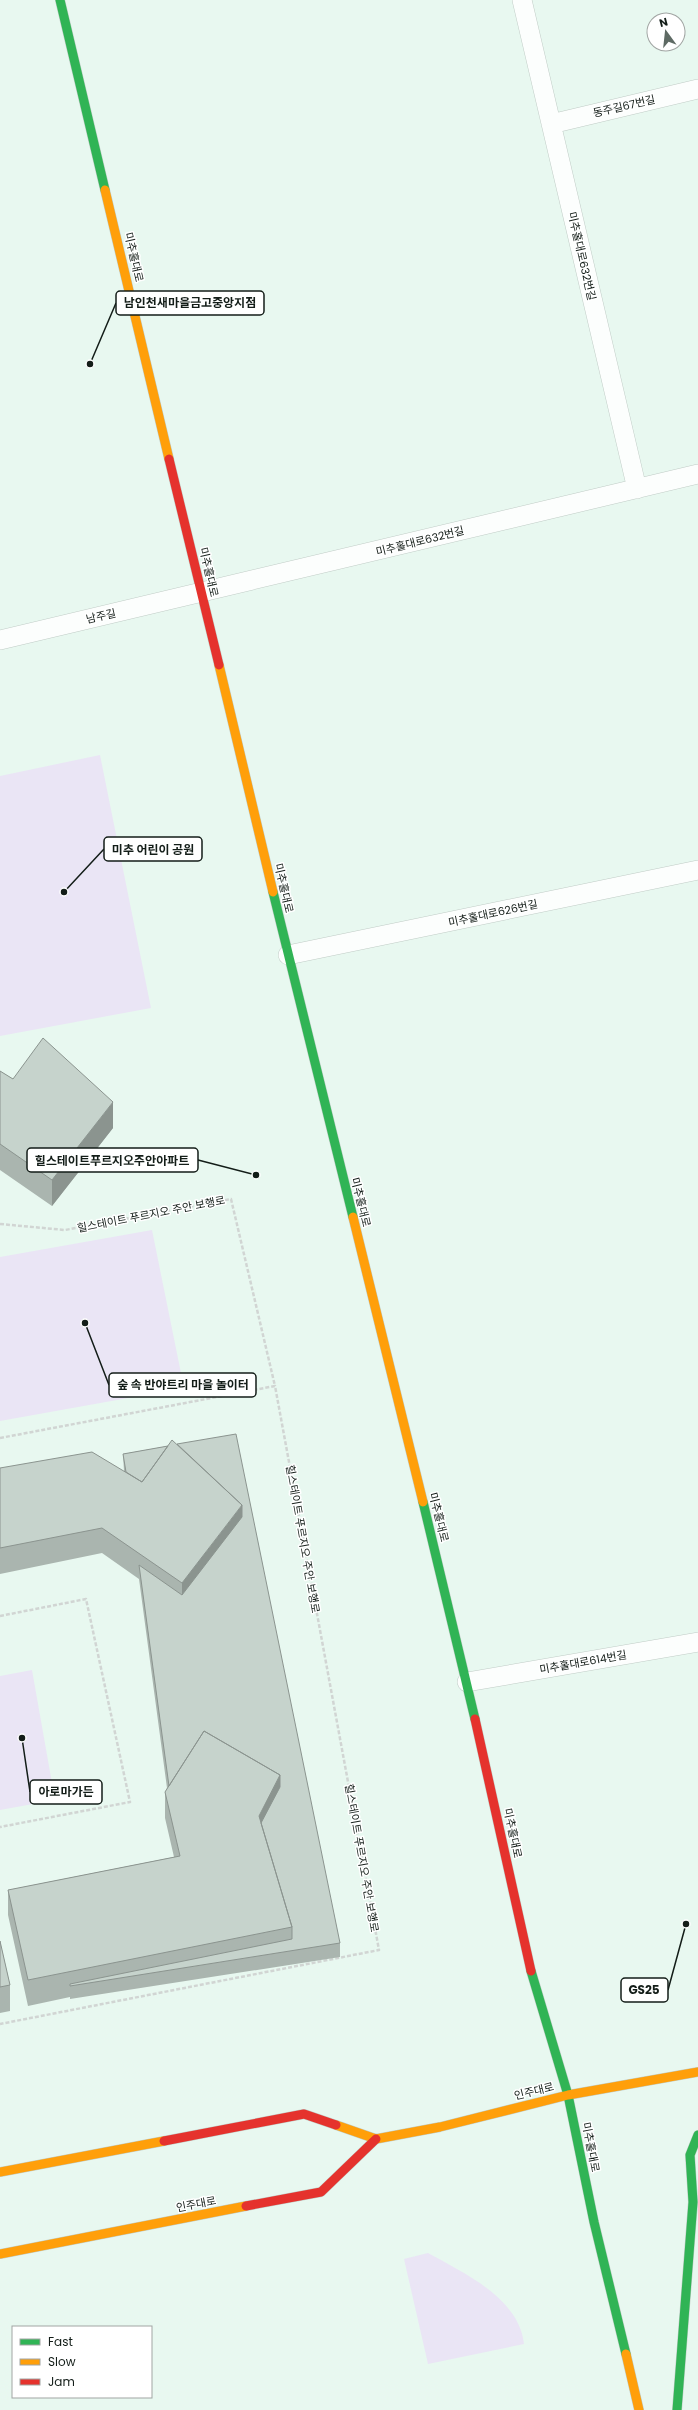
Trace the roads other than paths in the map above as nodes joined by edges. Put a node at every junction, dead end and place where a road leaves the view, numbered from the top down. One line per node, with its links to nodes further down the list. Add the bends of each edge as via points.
1 (60, 0): 7 (main road, 미추홀대로)
2 (522, 0): 4 (lane, 미추홀대로632번길)
3 (698, 89): 4 (lane, 동주길67번길)
4 (551, 124): 6 (lane, 미추홀대로632번길)
5 (698, 474): 6 (lane, 미추홀대로632번길)
6 (637, 489): 7 (lane, 미추홀대로632번길)
7 (202, 593): 8 (lane, 남주길); 10 (main road, 미추홀대로)
8 (0, 640)
9 (698, 870): 10 (lane, 미추홀대로626번길)
10 (288, 956): 12 (main road, 미추홀대로)
11 (698, 1642): 12 (lane, 미추홀대로614번길)
12 (467, 1682): 14 (main road, 미추홀대로, via 531,1972)
13 (698, 2072): 14 (main road, 인주대로)
14 (568, 2095): 16 (main road, 인주대로, via 440,2127); 19 (main road, 미추홀대로, via 594,2222)
15 (698, 2135): 20 (main road, via 690,2155 693,2202)
16 (376, 2139): 17 (main road, 인주대로, via 304,2114); 18 (main road, 인주대로, via 322,2192)
17 (0, 2172)
18 (0, 2254)
19 (639, 2410)
20 (677, 2410)

